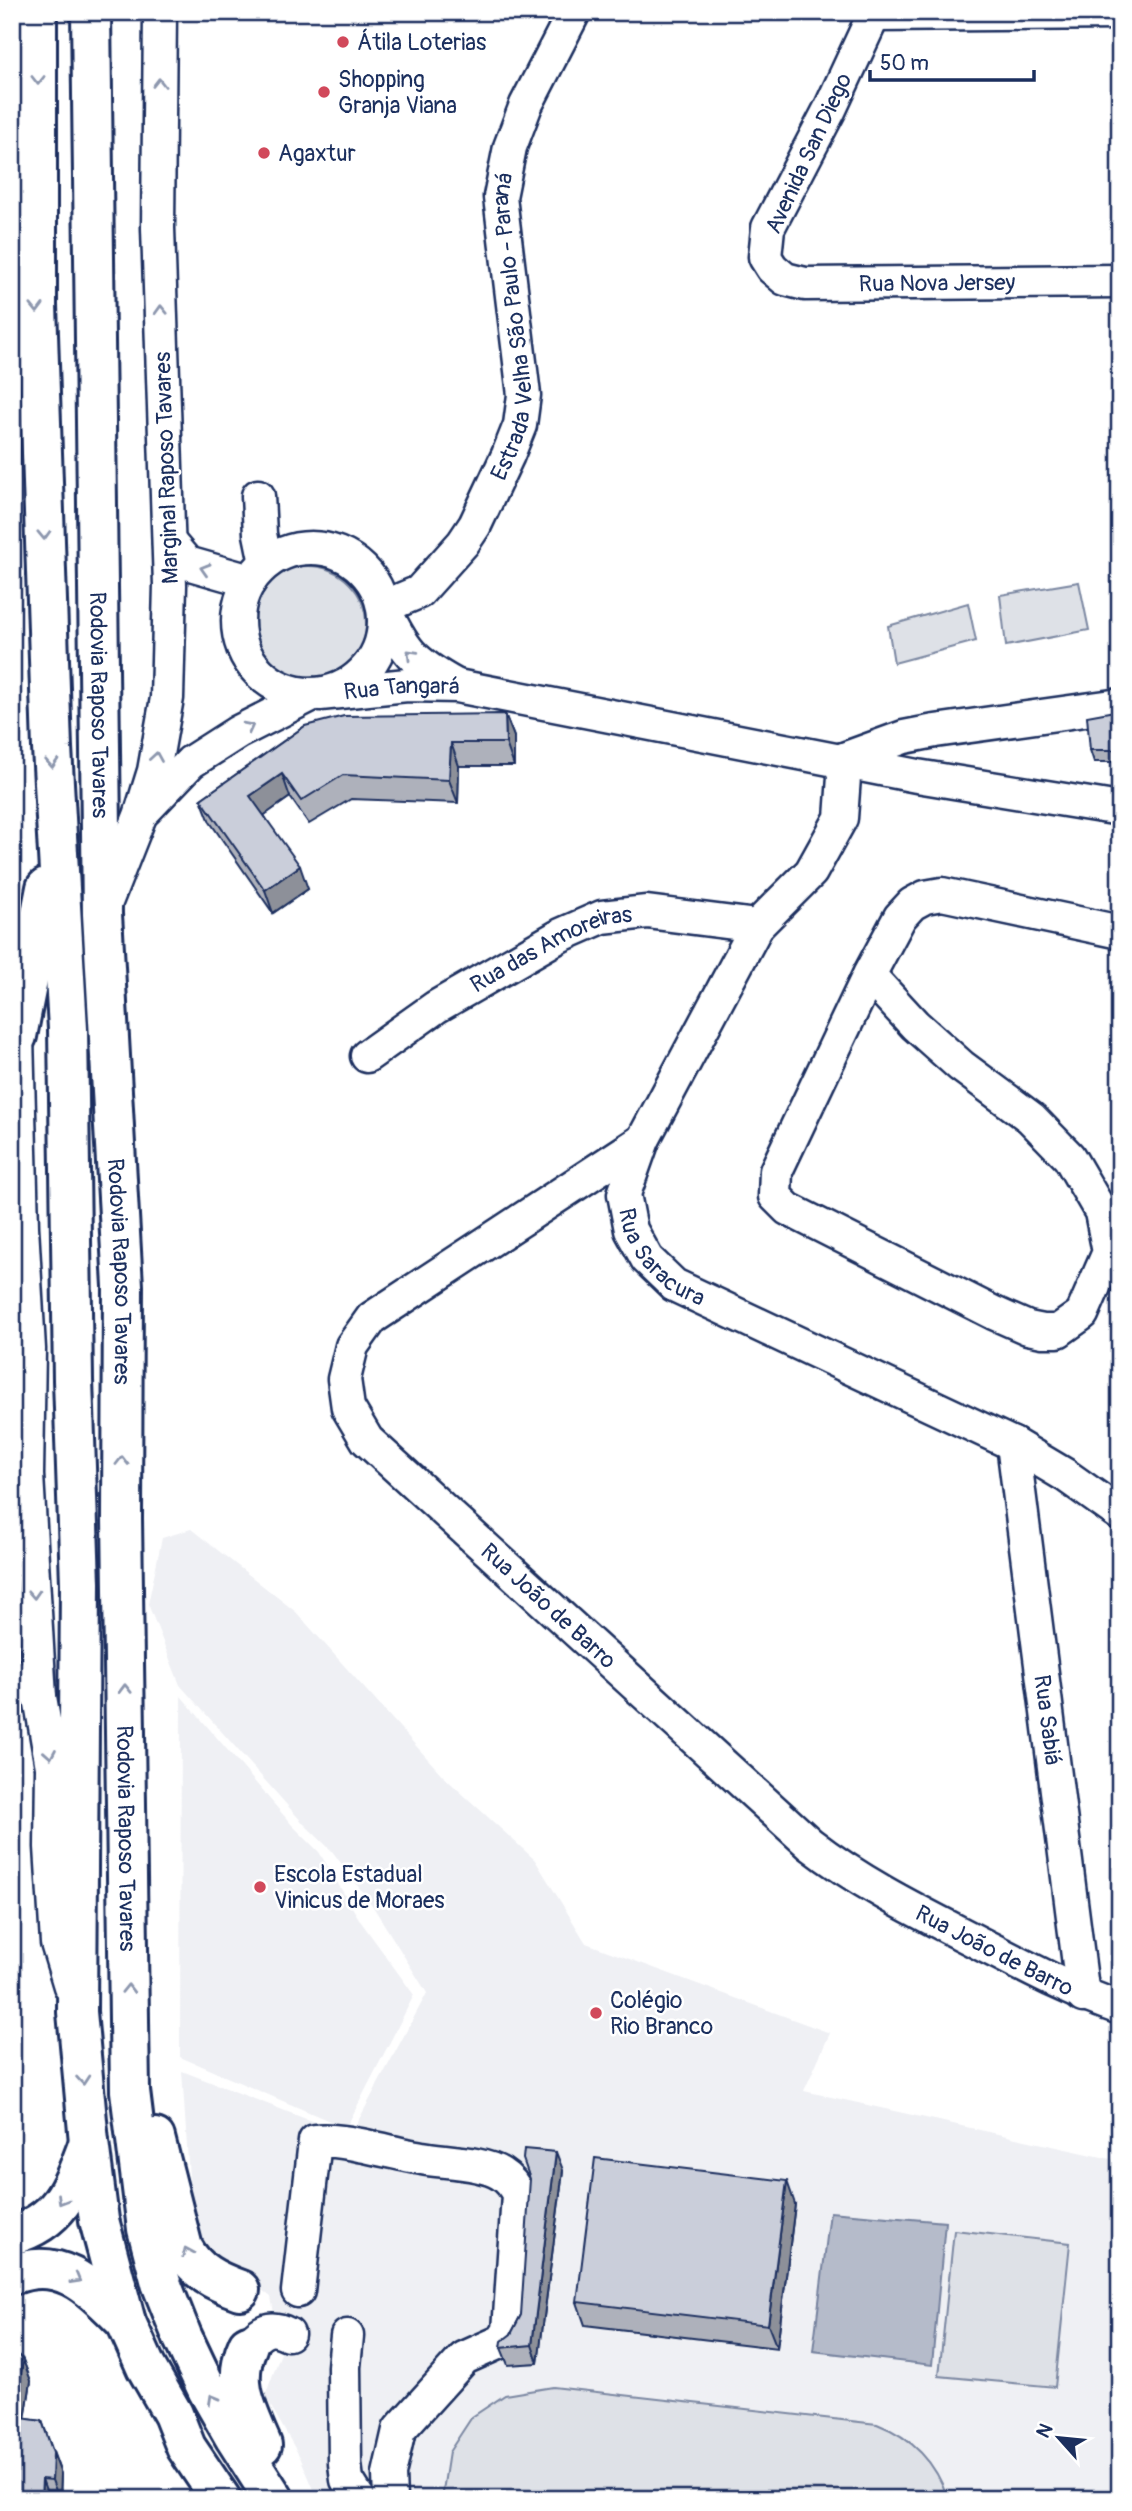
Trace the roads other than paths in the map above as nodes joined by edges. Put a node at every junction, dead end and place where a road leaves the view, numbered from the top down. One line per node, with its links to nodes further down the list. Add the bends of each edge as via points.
1 (37, 12): 19 (highway, Rodovia Raposo Tavares, one-way to 19, via 37,305)
2 (90, 12): 20 (highway, Rodovia Raposo Tavares)
3 (160, 12): 10 (street, Marginal Raposo Tavares, one-way to 3, via 158,228)
4 (574, 12): 12 (street, Estrada Velha São Paulo - Paraná, via 526,105 510,147 500,197 524,395 520,425 463,543 419,592)
5 (1120, 13): 6 (street)
6 (875, 14): 7 (street, Avenida San Diego, via 768,228)
7 (765, 257): 8 (street, Rua Nova Jersey, via 785,279 805,284)
8 (1120, 281)
9 (258, 496): 11 (street)
10 (169, 542): 11 (street, one-way to 10, via 187,563); 18 (street, Marginal Raposo Tavares, one-way to 10, via 154,771 167,698)
11 (258, 572): 12 (street, via 288,552 313,548 337,552 366,574); 14 (street, via 242,599 238,618 247,657 274,685)
12 (383, 607): 13 (street, Rua Tangará, one-way to 12, via 415,660); 14 (street, via 383,631 376,654 362,673 343,687)
13 (457, 686): 14 (street, Rua Tangará, via 407,685); 16 (street)
14 (316, 694): 18 (street, one-way to 14, via 191,762 238,732)
15 (1120, 705): 16 (street, via 934,731)
16 (841, 760): 17 (street); 21 (street, Rua Saracura, via 841,818 811,872)
17 (1120, 809)
18 (140, 816): 20 (street, Marginal Raposo Tavares)
19 (56, 834): 24 (highway); 35 (highway, Rodovia Raposo Tavares, via 68,1029 80,1583)
20 (102, 914): 36 (highway, Rodovia Raposo Tavares, one-way to 20, via 123,1286)
21 (757, 926): 25 (street, Rua das Amoreiras, via 647,912 603,917 561,935 436,1007); 26 (street, Rua Saracura)
22 (1120, 932): 23 (street, via 942,894 912,904 900,917)
23 (869, 975): 27 (street, via 961,1066 1031,1118); 28 (street, via 782,1155 775,1196 788,1209 933,1283 1043,1331 1058,1331 1082,1314)
24 (15, 1040): 32 (street, one-way to 32, via 29,1349 27,1475)
25 (367, 1056)
26 (643, 1140): 29 (street, Rua Saracura, via 624,1195 631,1230 647,1259 674,1285); 33 (street, Rua João de Barro, via 372,1318 352,1346 344,1379 348,1408 367,1440 810,1844 866,1884)
27 (1110, 1204): 28 (street)
28 (1115, 1250)
29 (1013, 1444): 30 (street, Rua Saracura); 33 (street, Rua Sabiá)
30 (1120, 1514)
31 (12, 1675): 32 (street)
32 (40, 1698): 35 (street, one-way to 35, via 52,1767 57,1942)
33 (1083, 1996): 34 (street, Rua João de Barro)
34 (1120, 2008)
35 (77, 2012): 37 (highway, Rodovia Raposo Tavares, one-way to 37)
36 (128, 2028): 40 (highway, one-way to 36, via 202,2273 183,2248); 47 (highway, Rodovia Raposo Tavares, one-way to 36, via 207,2389 161,2283 141,2186)
37 (89, 2142): 38 (highway, one-way to 38, via 53,2215); 42 (highway, Rodovia Raposo Tavares, via 99,2220)
38 (12, 2235)
39 (12, 2275): 42 (highway, one-way to 42, via 46,2269 65,2273 90,2287)
40 (240, 2290)
41 (298, 2291): 50 (street, via 315,2141 482,2167 500,2173 515,2187 509,2331 502,2341 464,2358 399,2430)
42 (126, 2322): 46 (highway, Rodovia Raposo Tavares, via 186,2447)
43 (288, 2334): 45 (street, via 264,2330)
44 (347, 2336): 49 (street, via 345,2463 347,2480)
45 (248, 2345): 48 (highway, via 240,2368 243,2399)
46 (221, 2499)
47 (274, 2499)
48 (284, 2499)
49 (359, 2499)
50 (390, 2499)

